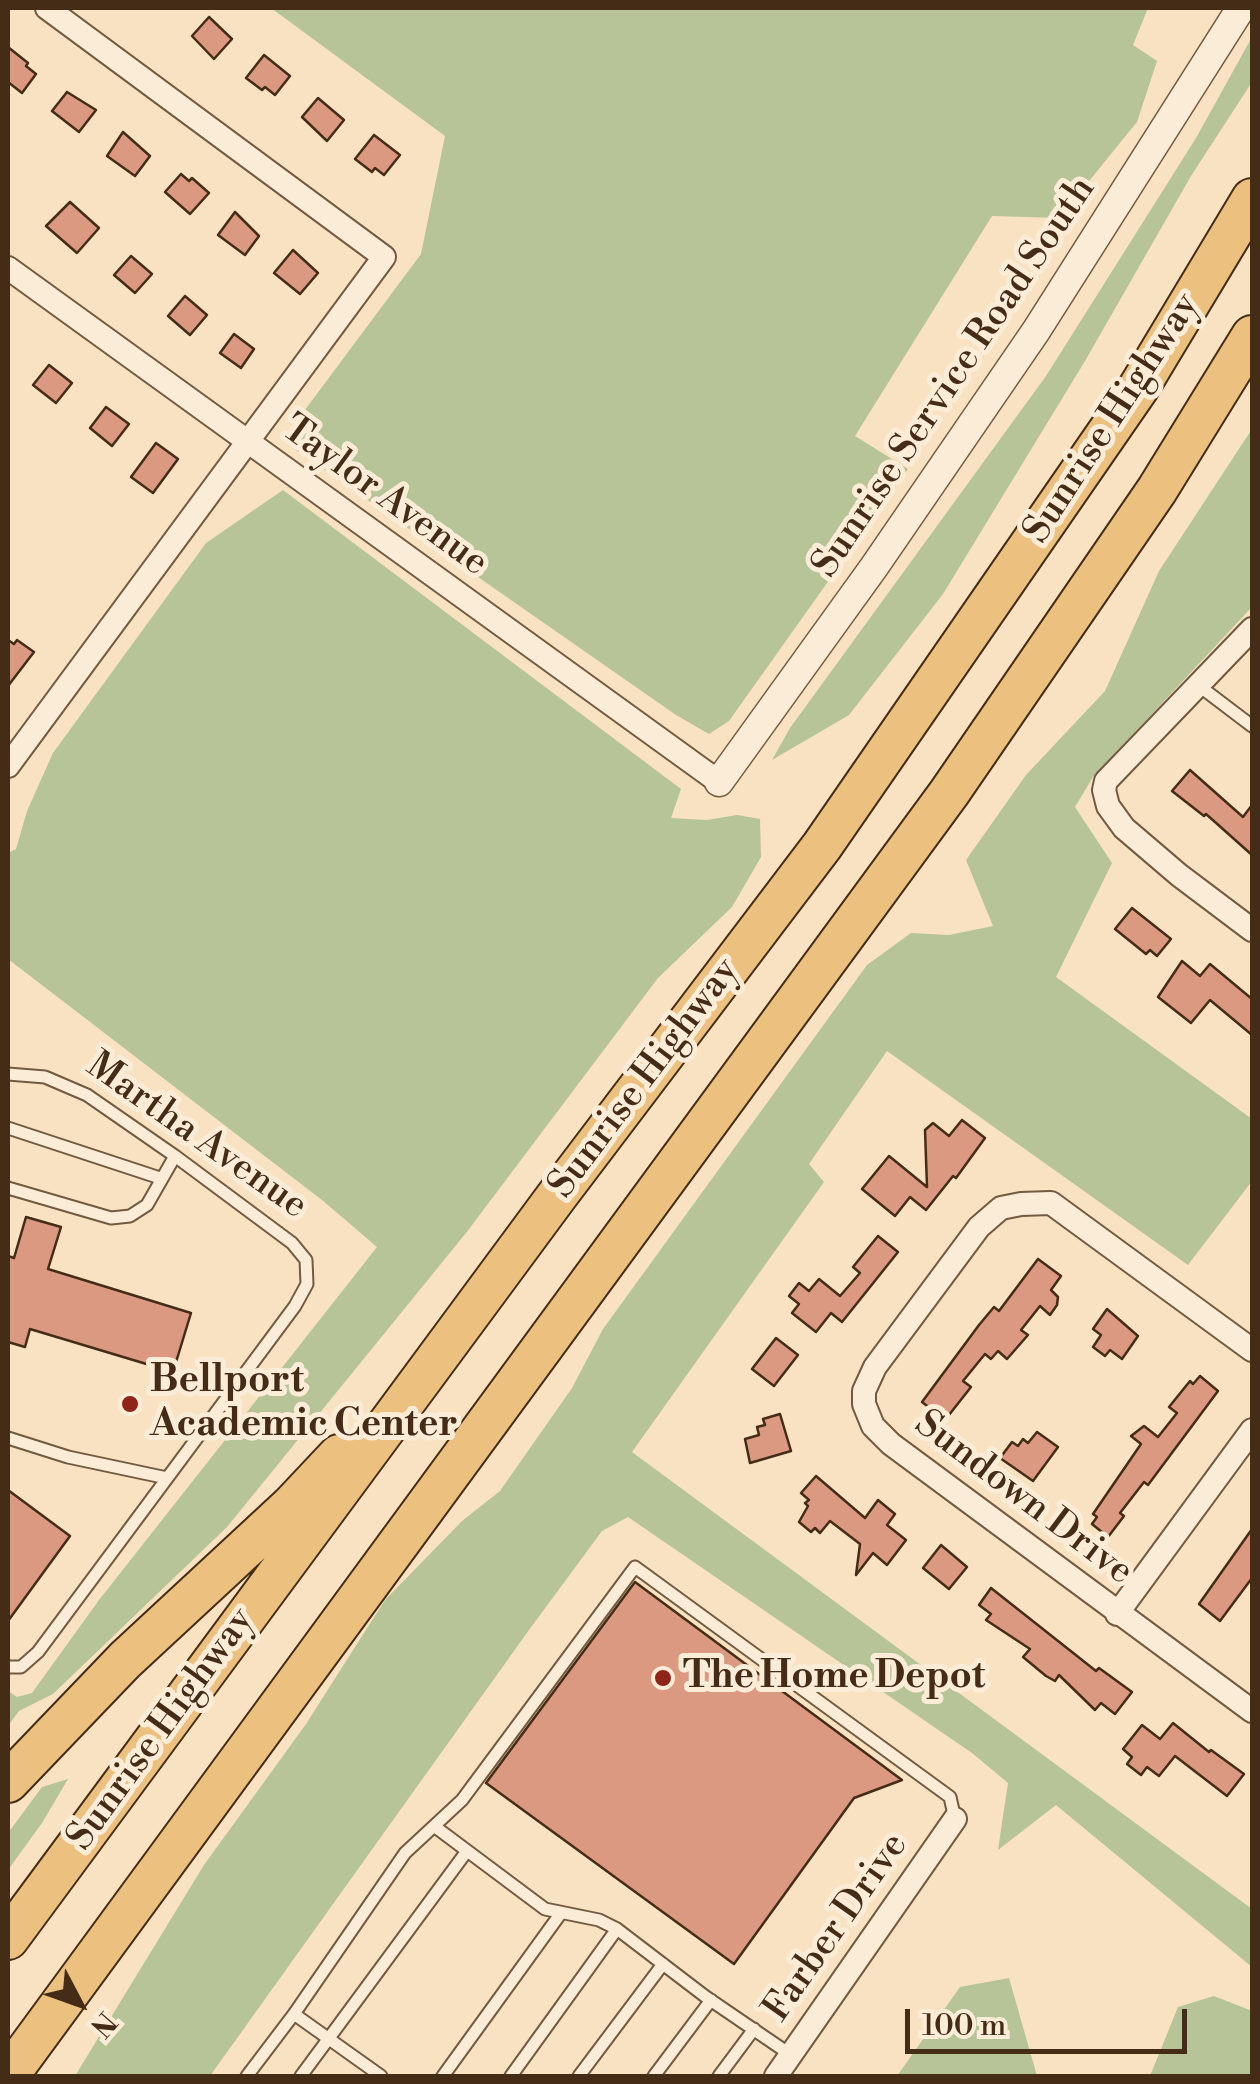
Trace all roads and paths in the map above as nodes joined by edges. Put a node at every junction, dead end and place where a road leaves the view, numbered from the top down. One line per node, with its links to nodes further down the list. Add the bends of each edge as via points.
1 (47, 8): 7 (street, via 384,257)
2 (1241, 8): 13 (street, Sunrise Service Road South, via 1026,347)
3 (1252, 199): 20 (highway, Sunrise Highway, via 1140,387 822,846)
4 (8, 268): 7 (street, Taylor Avenue)
5 (1252, 336): 8 (highway, Sunrise Highway)
6 (1252, 389): 8 (highway)
7 (247, 441): 12 (street); 13 (street, Taylor Avenue)
8 (1158, 490): 42 (highway, Sunrise Highway, via 949,793)
9 (1252, 629): 10 (street)
10 (1198, 684): 11 (lane); 14 (street, via 1106,781 1104,798 1124,828)
11 (1249, 724)
12 (8, 766)
13 (720, 782)
14 (1252, 930)
15 (8, 1074): 17 (lane, Martha Avenue, via 45,1077 87,1095)
16 (8, 1128): 18 (lane)
17 (175, 1156): 18 (lane); 24 (lane, Martha Avenue, via 292,1243 306,1260 307,1284)
18 (160, 1178): 19 (lane, via 147,1205 111,1218)
19 (8, 1188)
20 (556, 1197): 28 (highway, via 327,1468); 34 (highway, Sunrise Highway)
21 (1252, 1350): 25 (street, Sundown Drive, via 1052,1204 1021,1204 1001,1208 979,1227 868,1378 864,1404 880,1434)
22 (1252, 1430): 25 (street)
23 (8, 1438): 24 (lane)
24 (167, 1478): 26 (lane, Martha Avenue, via 38,1652 21,1667)
25 (1117, 1614): 27 (street, Sundown Drive)
26 (8, 1668)
27 (1252, 1711)
28 (8, 1782)
29 (955, 1819): 30 (lane, via 950,1797 635,1567 462,1800); 40 (street, Farber Drive)
30 (434, 1826): 31 (lane); 37 (lane, via 405,1853)
31 (467, 1851): 32 (lane); 39 (lane)
32 (561, 1913): 33 (lane); 41 (lane)
33 (617, 1928): 35 (lane); 46 (lane)
34 (8, 1939)
35 (663, 1964): 36 (lane); 47 (lane)
36 (712, 2000): 38 (lane); 48 (lane)
37 (294, 2014): 39 (lane); 43 (lane)
38 (754, 2030): 40 (lane); 49 (lane)
39 (329, 2038): 44 (lane); 45 (lane)
40 (792, 2054): 50 (street, Farber Drive)
41 (449, 2074)
42 (8, 2076)
43 (247, 2076)
44 (302, 2076)
45 (381, 2076)
46 (511, 2076)
47 (579, 2076)
48 (654, 2076)
49 (719, 2076)
50 (776, 2076)

